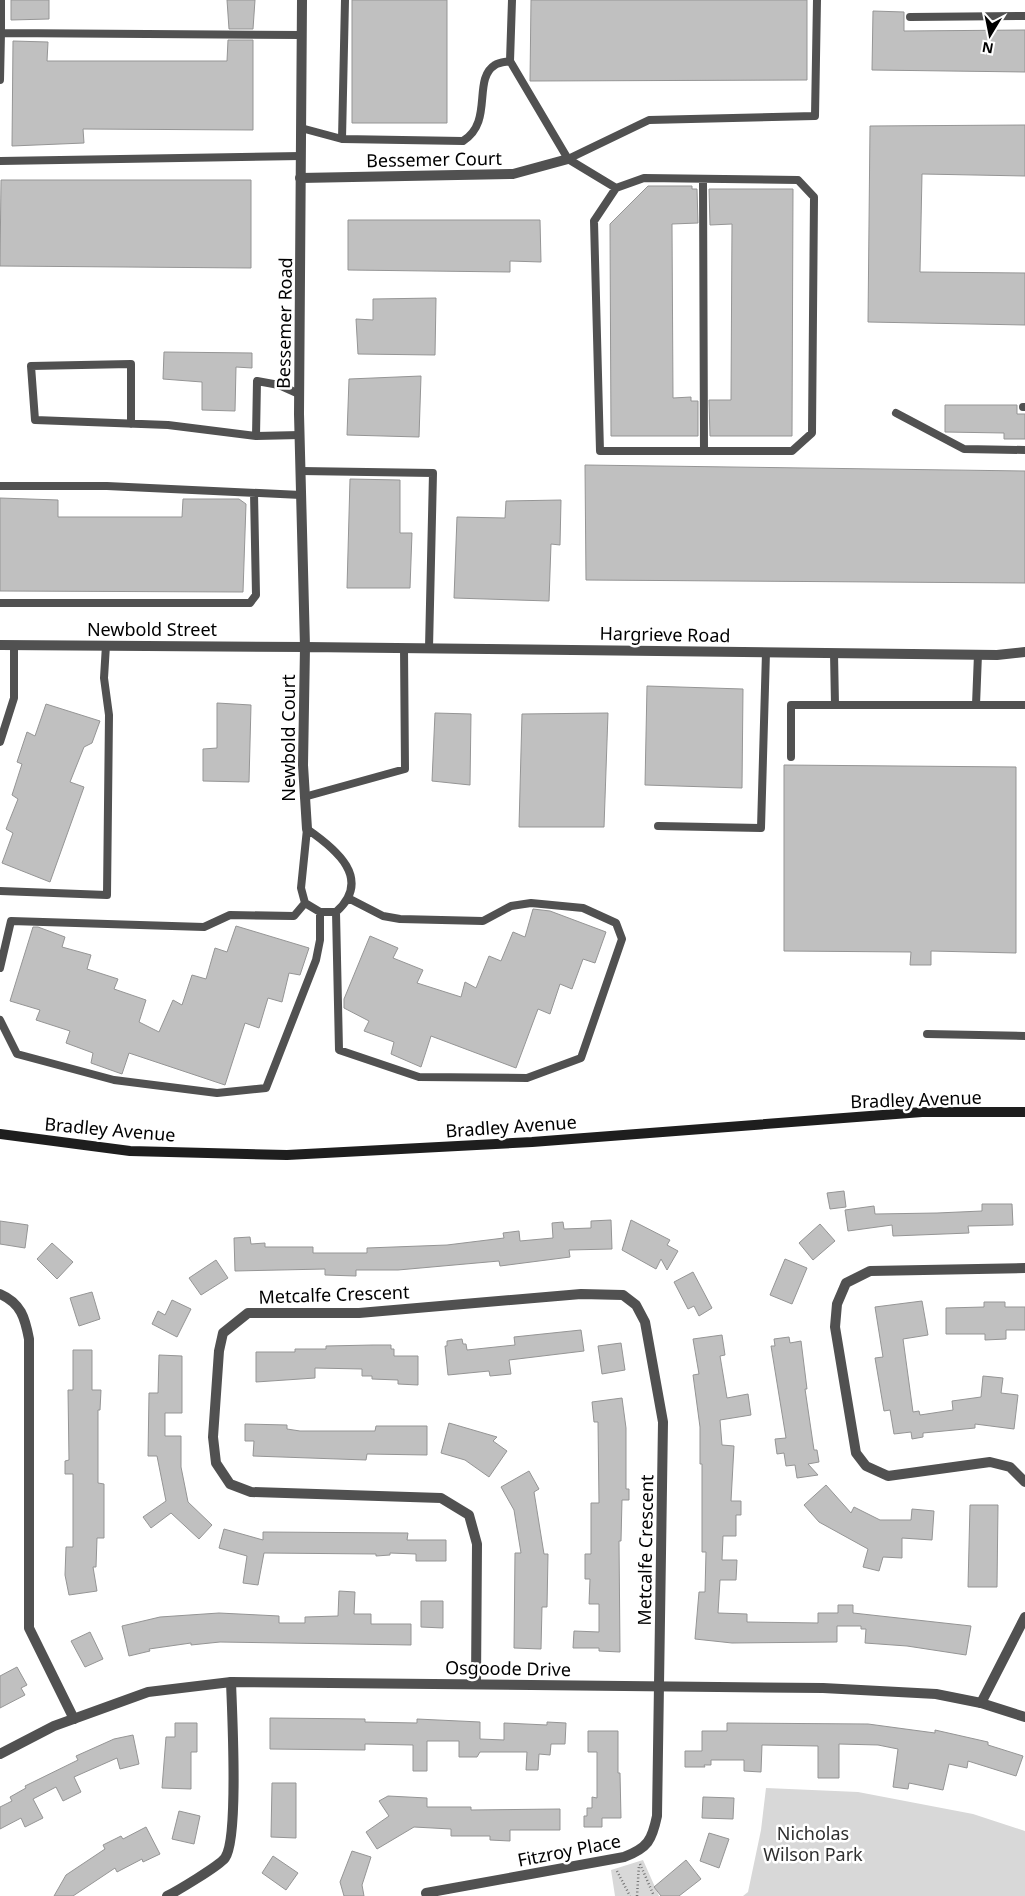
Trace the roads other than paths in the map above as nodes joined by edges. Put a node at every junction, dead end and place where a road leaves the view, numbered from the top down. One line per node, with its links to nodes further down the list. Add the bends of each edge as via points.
1 (2, 0): 8 (lane)
2 (302, 0): 9 (street, Bessemer Road)
3 (345, 0): 13 (lane)
4 (512, 0): 10 (lane)
5 (817, 0): 15 (lane, via 815,116 649,120)
6 (1025, 16): 7 (lane)
7 (910, 17)
8 (1, 33): 9 (lane); 11 (lane)
9 (302, 35): 12 (street, Bessemer Road)
10 (510, 60): 13 (lane, via 494,65 486,76 478,126 472,136 462,141); 15 (lane)
11 (0, 80)
12 (302, 128): 13 (lane); 14 (street, Bessemer Road)
13 (342, 139)
14 (301, 156): 16 (lane); 17 (street, Bessemer Road)
15 (568, 159): 17 (street, Bessemer Court, via 513,174); 19 (lane)
16 (0, 161)
17 (300, 178): 20 (street, Bessemer Road)
18 (703, 179): 19 (lane, via 644,178); 26 (lane); 26 (lane, via 798,180 814,197 812,433 792,451)
19 (616, 188): 26 (lane, via 594,221 600,451)
20 (299, 394): 23 (street, Bessemer Road); 24 (lane, via 279,385 257,381)
21 (896, 413): 25 (lane, via 964,449)
22 (131, 424): 22 (lane, via 35,420 31,366 131,364); 24 (lane, via 168,425)
23 (300, 435): 24 (lane); 27 (street, Bessemer Road)
24 (256, 436)
25 (1025, 450)
26 (704, 451)
27 (300, 471): 30 (street, Bessemer Road); 37 (lane, via 433,473)
28 (0, 486): 29 (lane, via 107,486)
29 (254, 492): 30 (lane); 31 (lane, via 256,595 250,602)
30 (301, 495): 35 (street, Bessemer Road)
31 (0, 603)
32 (0, 645): 33 (street, Newbold Street)
33 (14, 645): 34 (street, Newbold Street); 45 (lane, via 14,698)
34 (106, 645): 35 (street, Newbold Street); 50 (lane, via 104,678 109,715 107,895)
35 (305, 647): 36 (street, Hargrieve Road); 47 (street, Newbold Court)
36 (404, 648): 37 (street, Hargrieve Road); 47 (lane, via 405,769)
37 (429, 648): 38 (street, Hargrieve Road)
38 (766, 652): 39 (street, Hargrieve Road); 48 (lane, via 761,828)
39 (834, 652): 41 (street, Hargrieve Road); 42 (lane)
40 (1025, 652): 41 (street, Hargrieve Road)
41 (978, 654): 43 (lane)
42 (834, 705): 43 (lane); 46 (lane, via 791,705)
43 (976, 705): 44 (lane)
44 (1025, 705)
45 (0, 742)
46 (791, 757)
47 (304, 797): 49 (street, Newbold Court)
48 (658, 826)
49 (307, 829): 51 (lane, via 334,848 352,876); 52 (lane, via 301,888)
50 (0, 891)
51 (348, 898): 54 (lane); 54 (lane, via 383,916 400,919 483,921 511,906 531,903 583,908 616,923 622,939 580,1058 527,1078 420,1077 339,1050)
52 (306, 903): 53 (lane); 55 (lane, via 294,916 230,915 204,928 11,921)
53 (320, 912): 54 (lane); 56 (lane, via 316,960 266,1088 217,1093 114,1080 18,1054)
54 (336, 912)
55 (0, 968)
56 (0, 1020)
57 (927, 1034): 58 (lane)
58 (1025, 1036)
59 (1025, 1112): 60 (main road, Bradley Avenue, via 922,1112 532,1142 287,1155 130,1151)
60 (0, 1134)
61 (1025, 1268): 63 (street, via 870,1271 846,1284 837,1304 835,1327 856,1453 866,1466 888,1476 990,1462 1010,1467)
62 (0, 1294): 70 (street, via 10,1298 24,1313 30,1339 29,1628)
63 (1025, 1482)
64 (1025, 1617): 68 (street)
65 (231, 1682): 66 (street, Osgoode Drive); 70 (street, Osgoode Drive, via 148,1692); 73 (street, via 233,1777 230,1842 225,1858)
66 (476, 1684): 67 (street, Osgoode Drive); 67 (street, Metcalfe Crescent, via 477,1544 470,1515 441,1498 251,1492 230,1484 216,1462 214,1437 223,1333 248,1313 359,1313 581,1294 623,1295 636,1306 645,1322 663,1422)
67 (660, 1686): 68 (street, Osgoode Drive, via 822,1688 936,1694); 72 (street, Fitzroy Place, via 657,1816 652,1836 640,1851 624,1858)
68 (981, 1702): 69 (street, Osgoode Drive)
69 (1025, 1717)
70 (74, 1719): 71 (street, Osgoode Drive)
71 (0, 1754)
72 (426, 1893)
73 (167, 1896)

